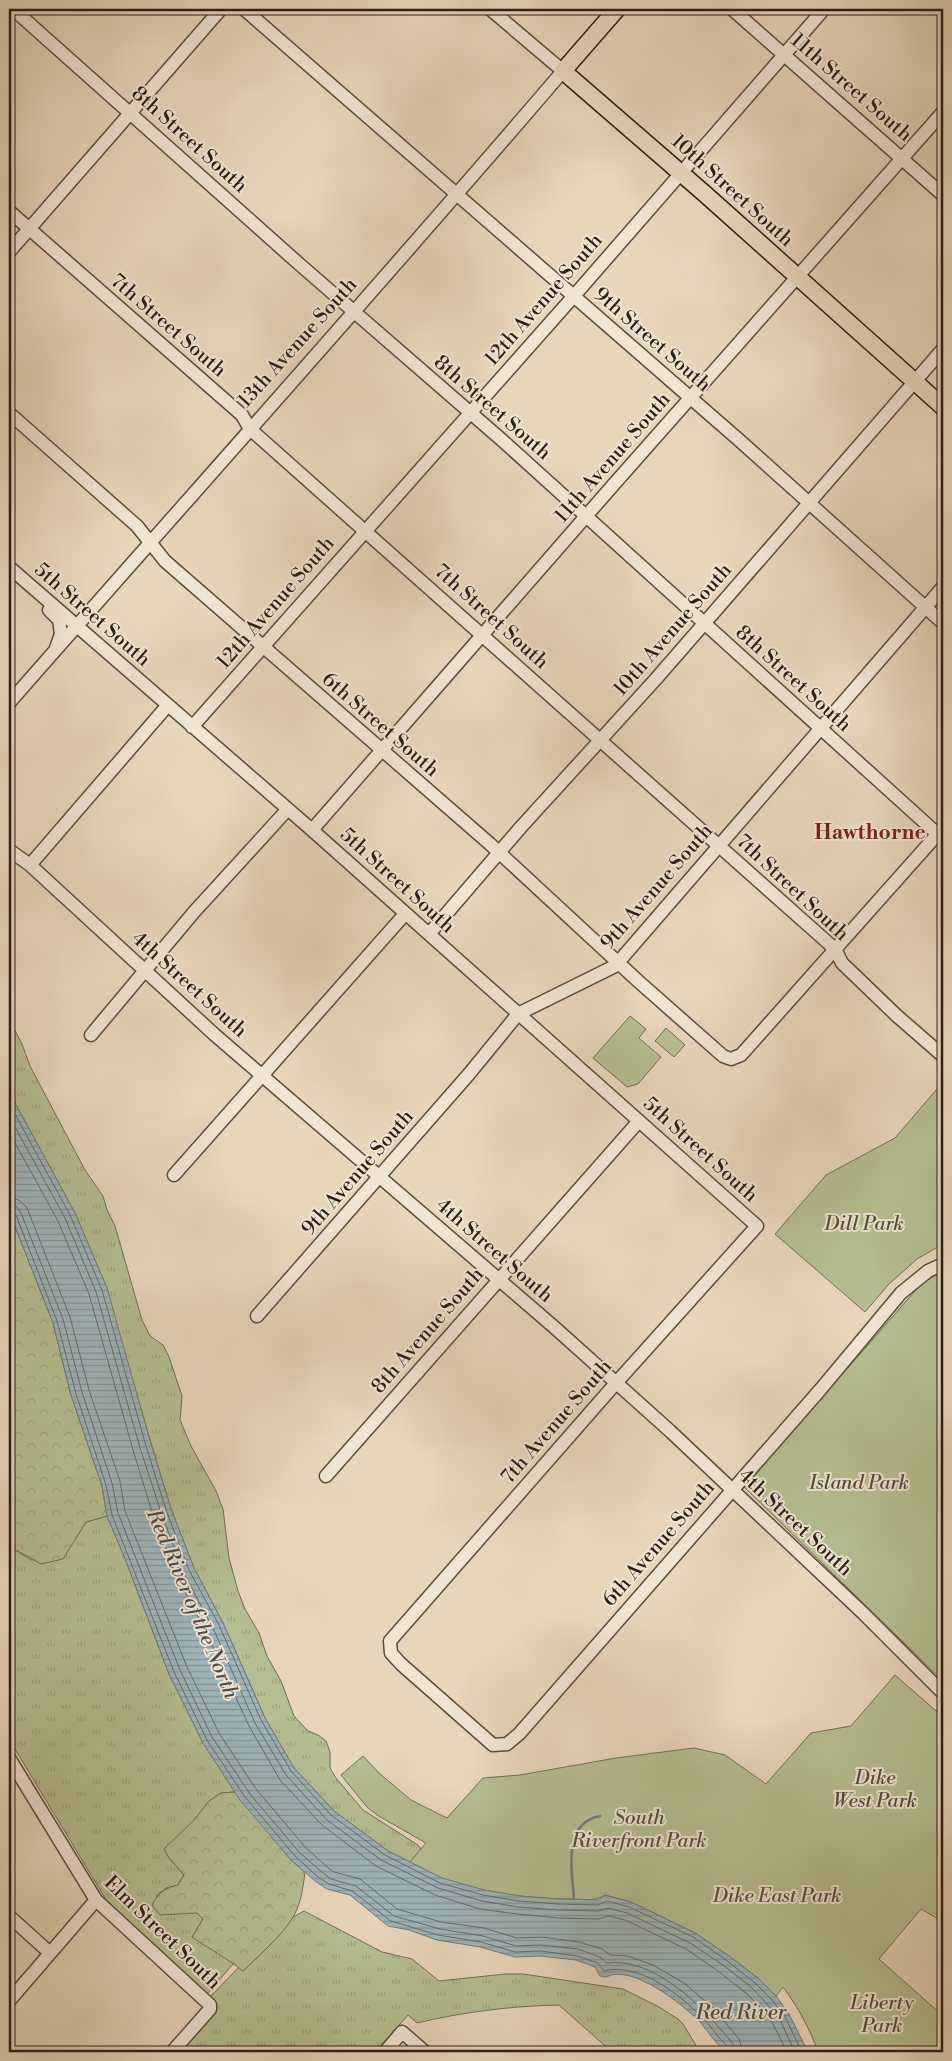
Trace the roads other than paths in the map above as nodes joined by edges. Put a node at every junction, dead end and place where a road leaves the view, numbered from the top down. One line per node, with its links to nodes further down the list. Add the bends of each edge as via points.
1 (13, 9): 11 (street, 8th Street South)
2 (221, 9): 11 (street)
3 (244, 9): 14 (street, 9th Street South)
4 (490, 9): 9 (street, 10th Street South)
5 (617, 9): 9 (main road, 13th Avenue South)
6 (732, 9): 8 (street, 11th Street South)
7 (824, 9): 8 (street, 12th Avenue South)
8 (784, 54): 12 (street, 11th Street South); 13 (street, 12th Avenue South)
9 (563, 71): 13 (main road, 10th Street South); 14 (street, 13th Avenue South)
10 (943, 112): 12 (street, 11th Avenue South)
11 (131, 113): 17 (street); 21 (street, 8th Street South)
12 (902, 158): 15 (street, 11th Street South); 19 (street, 11th Avenue South)
13 (680, 172): 19 (main road, 10th Street South); 20 (street, 12th Avenue South)
14 (457, 195): 20 (street, 9th Street South); 21 (street, 13th Avenue South)
15 (943, 195)
16 (9, 211): 17 (street, 7th Street South)
17 (30, 228): 18 (street); 28 (street, 7th Street South, via 242,415)
18 (9, 252)
19 (797, 277): 23 (main road, 10th Street South); 24 (street, 11th Avenue South)
20 (573, 297): 24 (street, 9th Street South); 26 (street, 12th Avenue South)
21 (354, 311): 26 (street, 8th Street South); 28 (street, 13th Avenue South)
22 (943, 349): 23 (street, 10th Avenue South)
23 (914, 382): 25 (main road, 10th Street South); 29 (street, 10th Avenue South)
24 (690, 398): 29 (street, 9th Street South); 30 (street, 11th Avenue South)
25 (943, 407)
26 (470, 412): 30 (street, 8th Street South); 31 (street, 12th Avenue South)
27 (9, 413): 32 (street, 6th Street South, via 137,526)
28 (250, 429): 31 (street, 7th Street South); 32 (street, 13th Avenue South)
29 (809, 503): 35 (street, 9th Street South); 37 (street, 10th Avenue South)
30 (586, 516): 37 (street, 8th Street South); 39 (street, 11th Avenue South)
31 (365, 531): 39 (street, 7th Street South); 40 (street, 12th Avenue South)
32 (151, 544): 38 (street, 13th Avenue South); 40 (street, 6th Street South, via 165,561)
33 (11, 570): 38 (street, 5th Street South); 41 (street, via 23,588 59,620 61,634)
34 (943, 587): 35 (street, 9th Avenue South)
35 (925, 608): 36 (street, 9th Street South); 45 (street, 9th Avenue South)
36 (943, 623)
37 (704, 624): 45 (street, 8th Street South); 46 (street, 10th Avenue South)
38 (76, 626): 41 (street, 13th Avenue South); 43 (street, 5th Street South)
39 (483, 636): 46 (street, 7th Street South); 47 (street, 11th Avenue South)
40 (263, 647): 44 (street, 12th Avenue South); 47 (street, 6th Street South)
41 (55, 650): 42 (street, 13th Avenue South)
42 (9, 703)
43 (168, 705): 44 (street, 5th Street South); 54 (street)
44 (192, 727): 48 (street, 5th Street South)
45 (820, 728): 50 (street, 8th Street South); 51 (street, 9th Avenue South)
46 (600, 740): 51 (street, 7th Street South); 53 (street, 10th Avenue South)
47 (382, 751): 49 (street, 11th Avenue South); 53 (street, 6th Street South)
48 (288, 809): 49 (street, 5th Street South); 59 (street)
49 (312, 830): 55 (street, 5th Street South)
50 (942, 834): 57 (street)
51 (718, 846): 57 (street, 7th Street South); 58 (street, 9th Avenue South)
52 (9, 850): 54 (street, 4th Street South)
53 (499, 852): 56 (street, 10th Avenue South); 58 (street, 6th Street South)
54 (30, 865): 59 (street, 4th Street South)
55 (405, 914): 56 (street, 5th Street South); 63 (street)
56 (429, 934): 60 (street, 5th Street South)
57 (835, 949): 58 (street, 6th Street South, via 741,1055 731,1059 723,1056); 62 (street, 7th Street South, via 842,963)
58 (617, 963): 60 (street, 9th Avenue South)
59 (145, 971): 61 (street); 63 (street, 4th Street South)
60 (518, 1014): 64 (street, 5th Street South); 66 (street, 9th Avenue South)
61 (92, 1035)
62 (943, 1056)
63 (262, 1075): 65 (street); 66 (street, 4th Street South)
64 (639, 1121): 67 (street, 5th Street South); 69 (street, 8th Avenue South)
65 (174, 1175)
66 (380, 1176): 69 (street, 4th Street South); 70 (street, 9th Avenue South)
67 (757, 1226): 71 (street, 7th Avenue South)
68 (943, 1264): 73 (street, 6th Avenue South, via 928,1271 901,1293)
69 (499, 1279): 71 (street, 4th Street South); 72 (street, 8th Avenue South)
70 (257, 1316)
71 (616, 1383): 73 (street, 4th Street South); 75 (street, 7th Avenue South, via 390,1641 391,1653 401,1664 493,1744)
72 (326, 1476)
73 (732, 1489): 74 (street, 4th Street South); 75 (street, 6th Avenue South)
74 (943, 1693)
75 (507, 1744)
76 (9, 1761): 77 (street, Elm Street South)
77 (96, 1900): 79 (street); 81 (street, Elm Street South, via 211,2007)
78 (9, 1916): 79 (street)
79 (50, 1953): 80 (street)
80 (9, 2001)
81 (172, 2052)
82 (385, 2052): 83 (street, via 402,2032)
83 (425, 2052)

